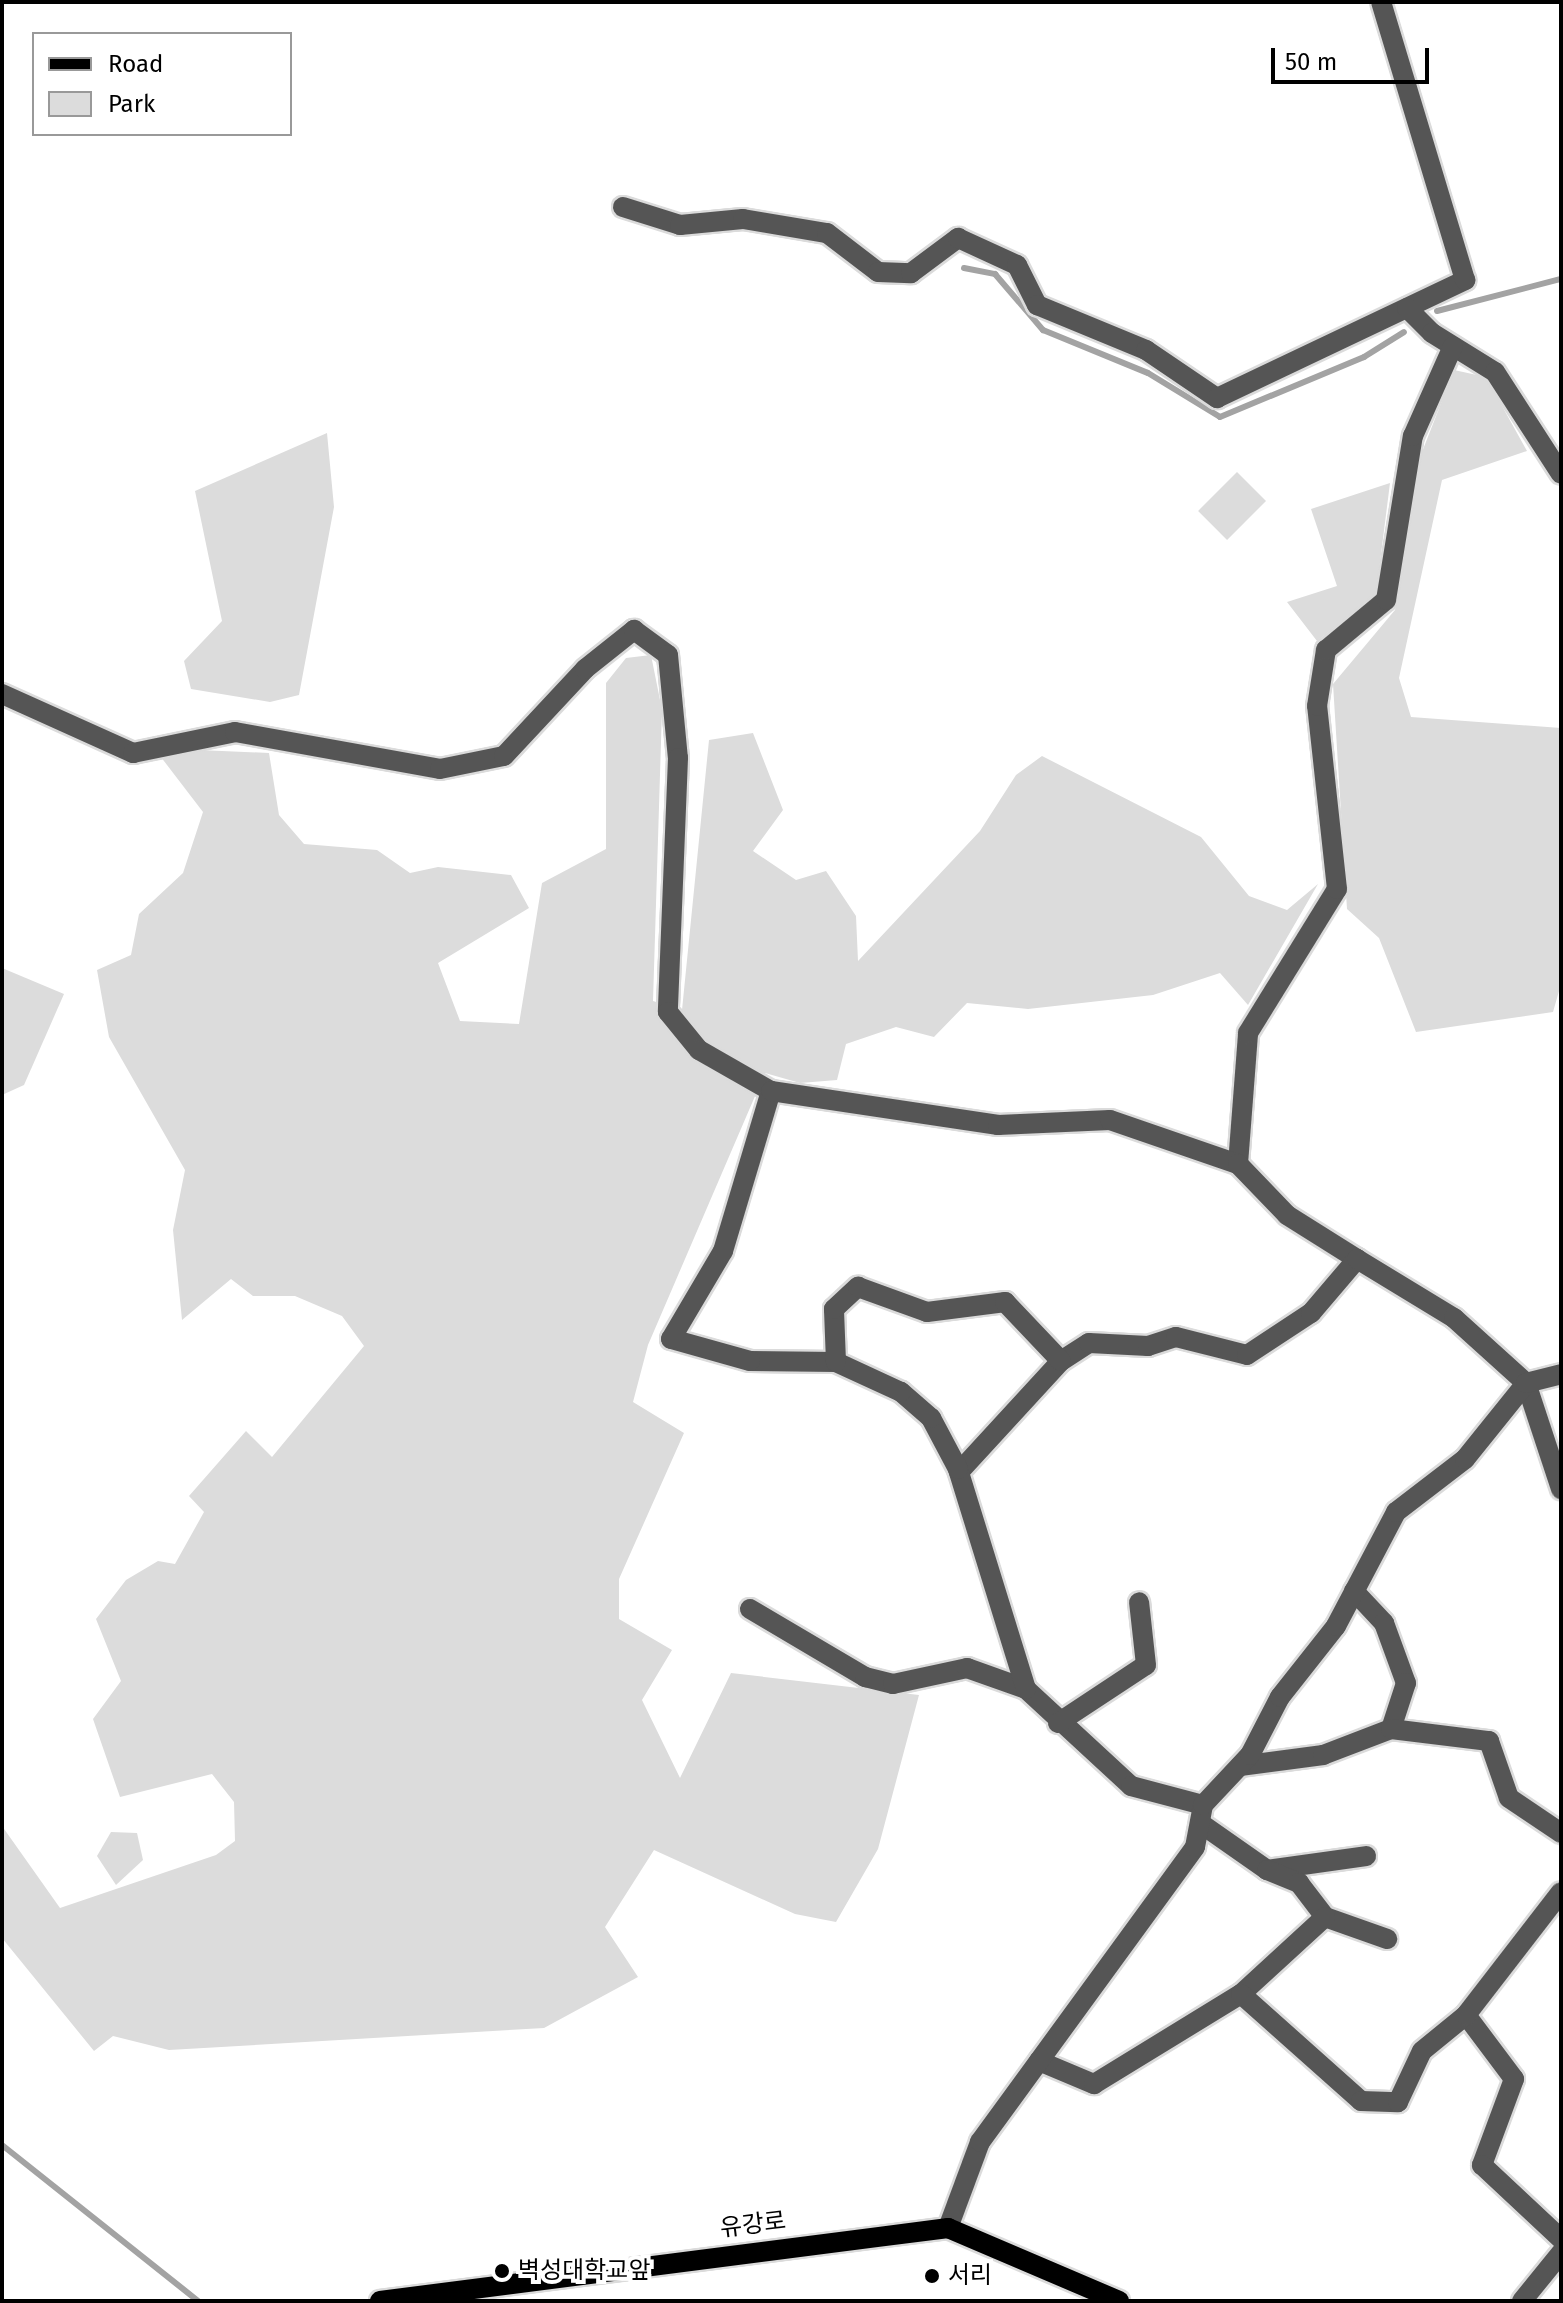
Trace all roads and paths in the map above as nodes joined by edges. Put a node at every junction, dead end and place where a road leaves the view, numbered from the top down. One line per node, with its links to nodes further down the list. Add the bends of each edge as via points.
1 (1381, 2): 3 (street, via 1465,280)
2 (623, 207): 3 (street, via 680,225 743,219 827,233 878,272 911,273 958,238 1017,265 1037,305 1146,350 1217,398)
3 (1407, 308): 4 (street)
4 (1453, 346): 5 (street, via 1495,372); 8 (street, via 1413,436 1386,600 1326,650 1317,706 1337,889 1248,1033)
5 (1561, 474)
6 (2, 694): 7 (street, via 133,753 235,732 440,769 504,756 585,669 634,630 668,655 678,758 668,1012 699,1050)
7 (771, 1091): 8 (street, via 998,1125 1110,1120); 11 (street, via 723,1251 671,1339 750,1361)
8 (1238, 1164): 9 (street, via 1287,1215)
9 (1357, 1259): 10 (street, via 1311,1313 1247,1355 1176,1337 1148,1346 1089,1343); 13 (street, via 1454,1318)
10 (1061, 1361): 11 (street, via 1005,1302 927,1312 873,1286 858,1287 834,1309); 14 (street)
11 (836, 1362): 14 (street, via 901,1392 931,1418)
12 (1561, 1374): 13 (street)
13 (1526, 1383): 15 (street); 16 (street, via 1465,1459 1396,1512)
14 (959, 1472): 19 (street)
15 (1561, 1489)
16 (1354, 1591): 21 (street, via 1384,1623 1406,1683); 22 (street)
17 (1139, 1602): 20 (street, via 1146,1665)
18 (750, 1609): 19 (street, via 865,1677 893,1684 967,1668)
19 (1026, 1689): 20 (street)
20 (1058, 1723): 23 (street, via 1131,1786)
21 (1391, 1729): 22 (street, via 1323,1755); 24 (street, via 1489,1741 1509,1798)
22 (1240, 1766): 23 (street)
23 (1202, 1814): 26 (street); 32 (street, via 1195,1847)
24 (1561, 1833)
25 (1366, 1856): 26 (street)
26 (1267, 1870): 28 (street, via 1299,1883)
27 (1561, 1892): 31 (street)
28 (1325, 1917): 29 (street); 30 (street)
29 (1387, 1939)
30 (1241, 1994): 31 (street, via 1361,2101 1398,2102 1422,2051); 32 (street, via 1094,2084)
31 (1466, 2015): 34 (street, via 1514,2079 1482,2165)
32 (1039, 2061): 33 (street, via 980,2142)
33 (948, 2228): 36 (main road, 유강로); 37 (main road)
34 (1561, 2239)
35 (1561, 2253): 38 (street)
36 (380, 2301)
37 (1119, 2301)
38 (1522, 2301)

